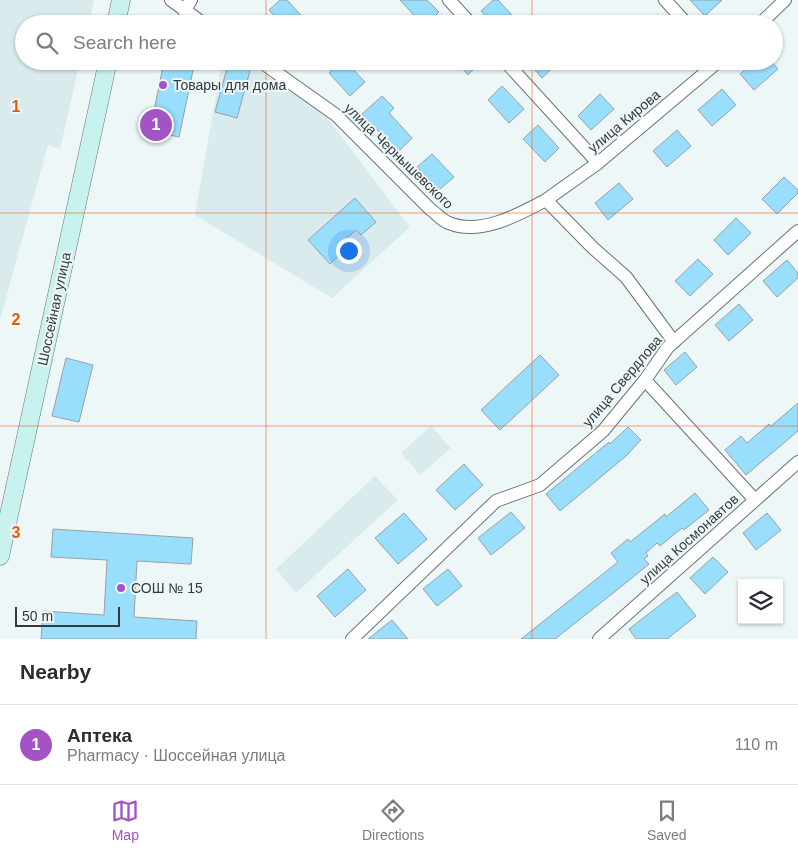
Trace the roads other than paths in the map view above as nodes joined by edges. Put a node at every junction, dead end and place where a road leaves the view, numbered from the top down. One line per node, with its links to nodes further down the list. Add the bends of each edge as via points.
1 (121, 0): 7 (street)
2 (171, 0): 6 (street)
3 (450, 0): 9 (street)
4 (665, 0): 10 (street)
5 (785, 0): 11 (street)
6 (188, 5): 8 (street)
7 (118, 15)
8 (196, 15)
9 (463, 15)
10 (679, 15)
11 (769, 15)
12 (106, 70): 23 (street, Шоссейная улица)
13 (273, 70): 17 (street, улица Чернышевского, via 336,114 447,223 468,228 488,225 527,211)
14 (513, 70): 16 (street)
15 (708, 70): 16 (street, улица Кирова)
16 (598, 163): 17 (street, улица Кирова)
17 (546, 200): 19 (street, via 626,277)
18 (798, 232): 19 (street, улица Свердлова)
19 (674, 342): 20 (street, улица Свердлова)
20 (645, 380): 22 (street); 24 (street, улица Свердлова, via 603,431 540,485 496,501)
21 (798, 462): 22 (street, улица Космонавтов)
22 (755, 500): 25 (street, улица Космонавтов)
23 (0, 556)
24 (352, 639)
25 (599, 639)

